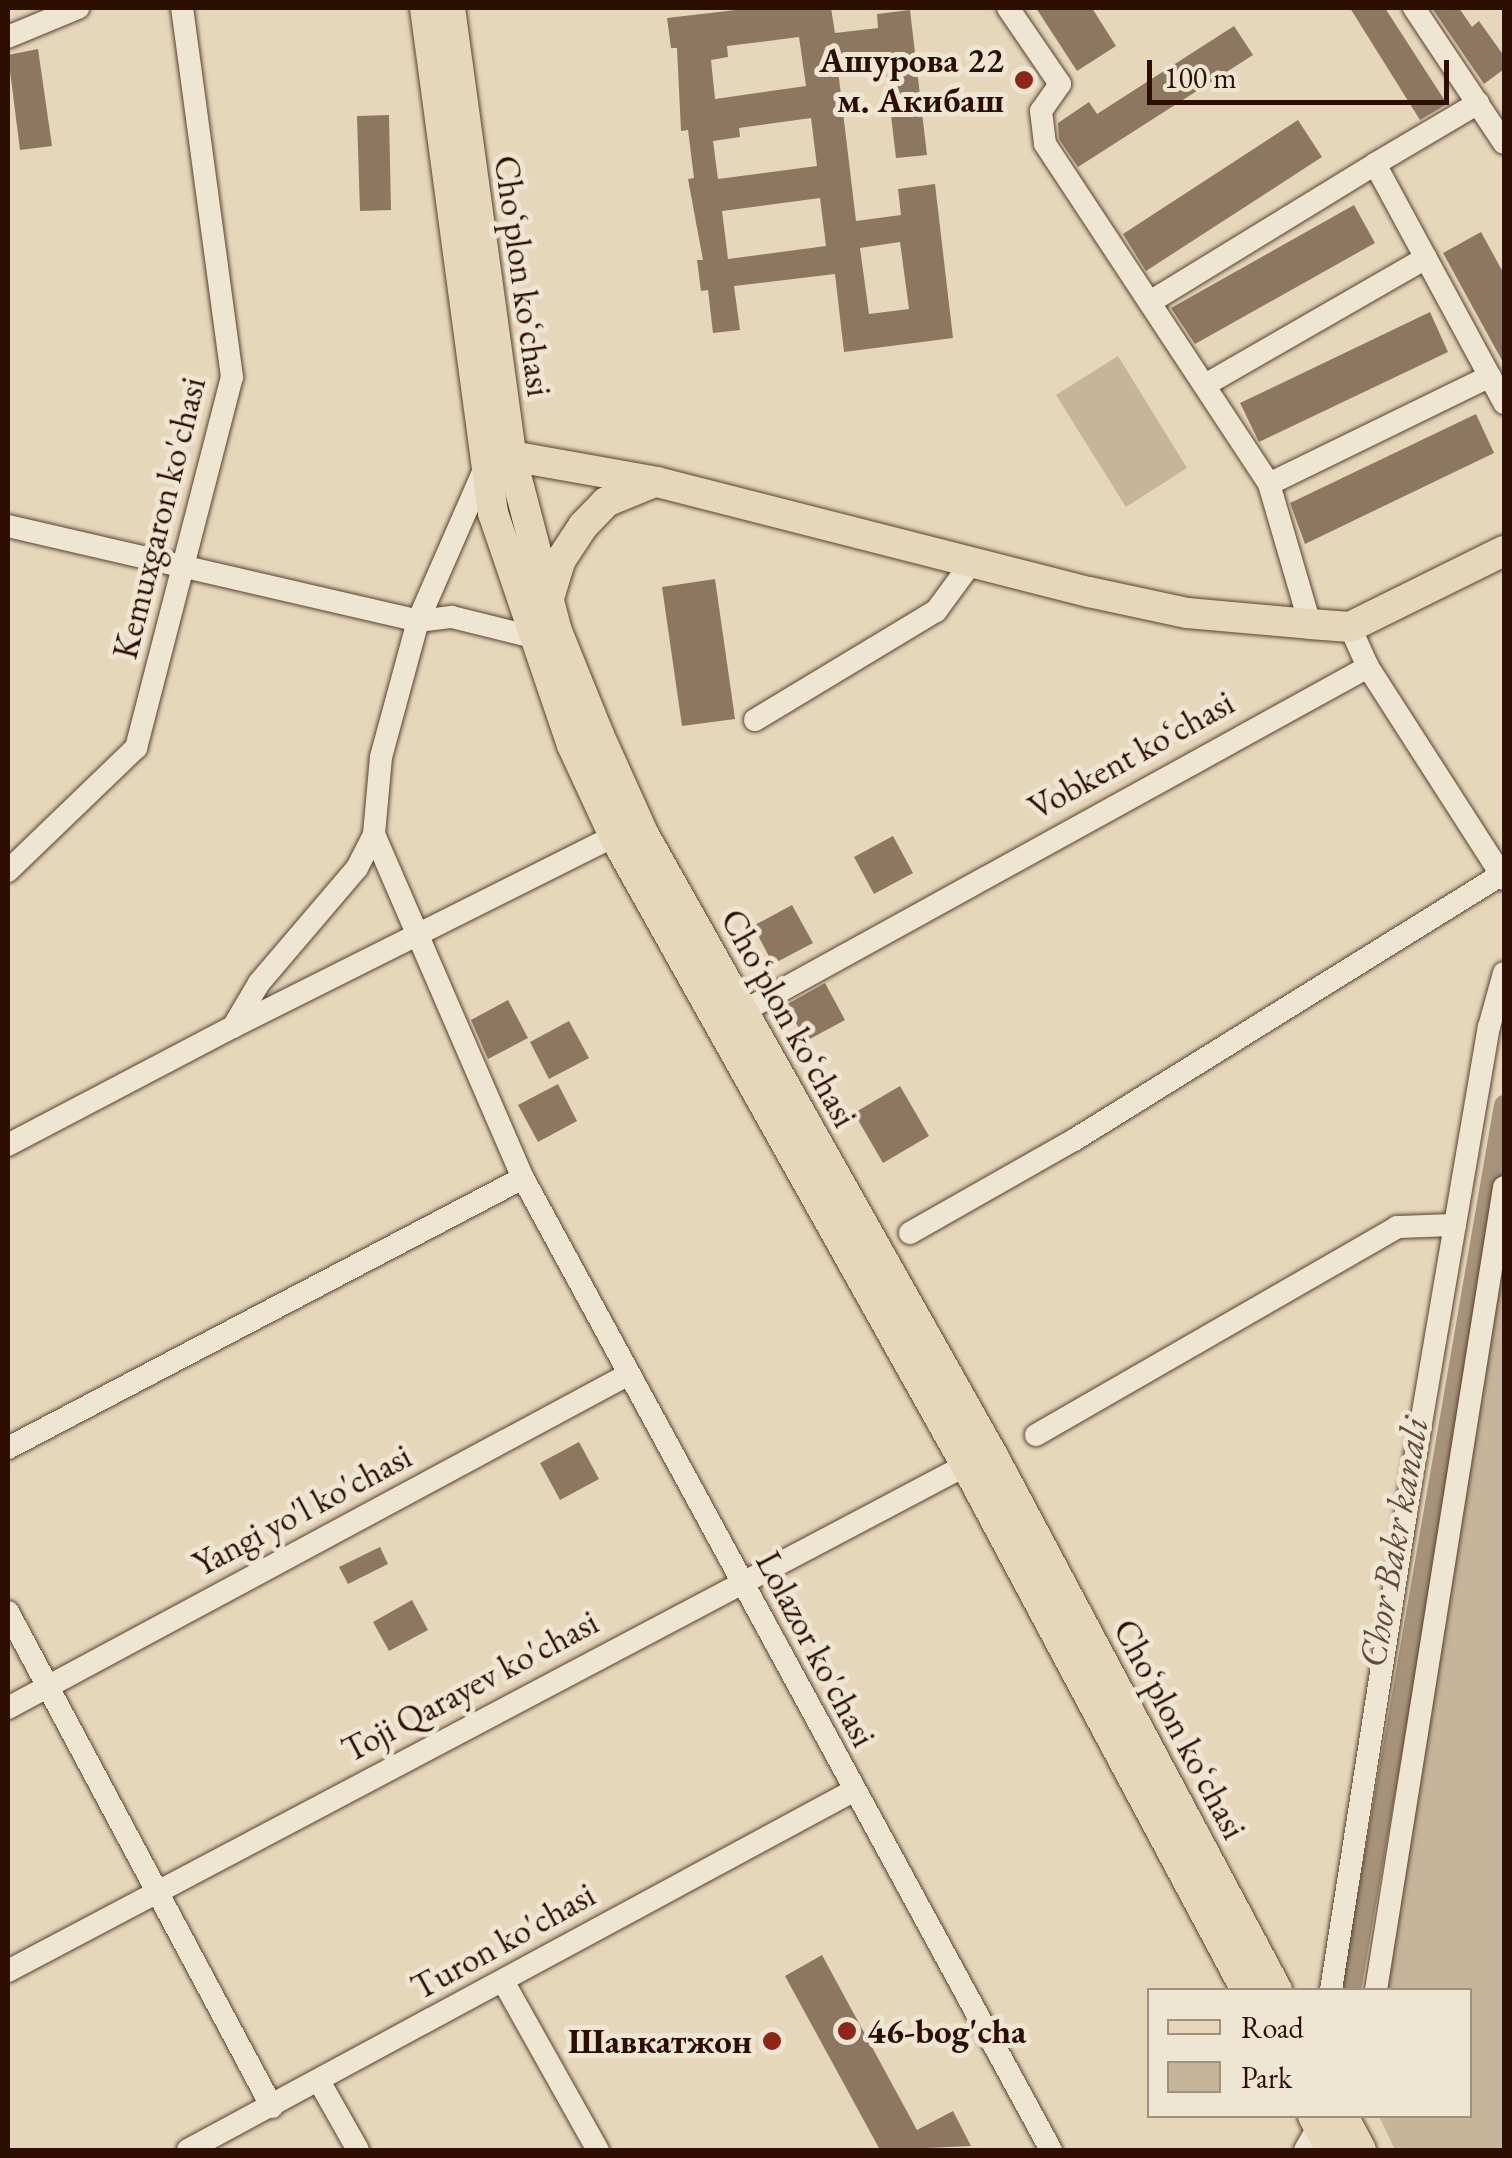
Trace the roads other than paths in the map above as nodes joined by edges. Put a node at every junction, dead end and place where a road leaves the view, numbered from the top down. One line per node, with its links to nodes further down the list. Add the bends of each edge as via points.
1 (78, 8): 7 (street)
2 (182, 8): 22 (street, Kemuxgaron ko'chasi, via 232,378)
3 (426, 8): 16 (main road, Choʻplon koʻchasi)
4 (450, 8): 16 (main road, Choʻplon koʻchasi)
5 (1008, 8): 12 (street, via 1060,84 1041,112 1045,144)
6 (1414, 8): 8 (street)
7 (8, 37)
8 (1478, 103): 9 (street); 10 (street)
9 (1504, 143)
10 (1375, 164): 11 (street); 12 (street)
11 (1426, 258): 13 (street); 14 (street)
12 (1150, 302): 14 (street)
13 (1490, 376): 15 (street); 18 (street)
14 (1204, 386): 18 (street)
15 (1504, 403)
16 (498, 460): 17 (main road); 23 (main road, Choʻplon koʻchasi); 24 (street); 27 (main road, Choʻplon koʻchasi, via 496,525)
17 (657, 482): 21 (main road); 23 (main road, via 618,495 583,526 560,561)
18 (1269, 484): 25 (street)
19 (8, 526): 22 (street)
20 (1504, 552): 26 (main road)
21 (972, 562): 25 (main road, via 1187,612); 29 (street, via 936,612)
22 (186, 564): 24 (street); 32 (street, Kemuxgaron ko'chasi, via 136,748)
23 (549, 601): 36 (main road, Choʻplon koʻchasi, via 644,835)
24 (418, 621): 27 (street, via 452,617); 30 (street, via 381,758)
25 (1310, 624): 26 (main road)
26 (1350, 627): 28 (street)
27 (532, 638): 31 (main road, Choʻplon koʻchasi)
28 (1368, 667): 33 (street); 36 (street, Vobkent koʻchasi)
29 (755, 720)
30 (374, 834): 34 (street, Lolazor ko'chasi); 37 (street, via 356,868 259,982)
31 (614, 836): 34 (street); 46 (main road, Choʻplon koʻchasi)
32 (8, 870)
33 (1504, 876): 42 (street)
34 (418, 938): 37 (street); 39 (street, Lolazor ko'chasi)
35 (1504, 974): 41 (street)
36 (742, 1012): 56 (main road, Choʻplon koʻchasi, via 992,1454)
37 (233, 1027): 38 (street)
38 (8, 1146)
39 (523, 1178): 43 (street, Lolazor ko'chasi); 45 (street)
40 (1504, 1187): 58 (street)
41 (1455, 1225): 44 (street, via 1397,1227); 57 (street)
42 (910, 1233)
43 (629, 1374): 47 (street, Lolazor ko'chasi); 49 (street, Yangi yo'l ko'chasi)
44 (1036, 1435)
45 (8, 1448)
46 (966, 1465): 47 (street, Toji Qarayev ko'chasi); 55 (main road, Choʻplon koʻchasi)
47 (742, 1581): 51 (street, Lolazor ko'chasi); 52 (street, Toji Qarayev ko'chasi)
48 (8, 1612): 49 (street)
49 (48, 1686): 50 (street, Yangi yo'l ko'chasi); 52 (street)
50 (8, 1708)
51 (851, 1792): 54 (street, Turon ko'chasi); 64 (street, Lolazor ko'chasi)
52 (154, 1892): 53 (street, Toji Qarayev ko'chasi); 60 (street)
53 (8, 1971)
54 (504, 1981): 59 (street, Turon ko'chasi); 63 (street)
55 (1245, 1988)
56 (1276, 1988)
57 (1331, 1988)
58 (1376, 1988)
59 (320, 2081): 60 (street, Turon ko'chasi); 62 (street)
60 (272, 2107): 61 (street, Turon ko'chasi)
61 (188, 2150)
62 (358, 2150)
63 (598, 2150)
64 (1051, 2150)

